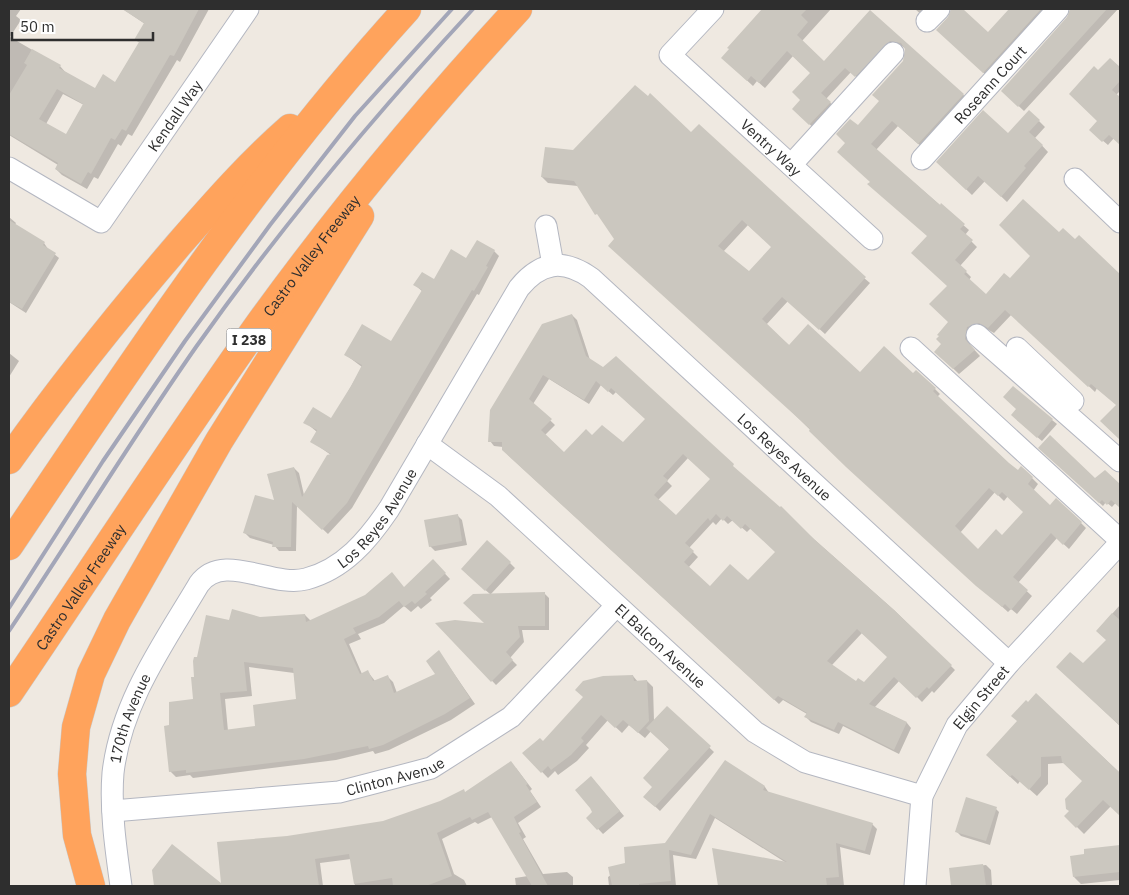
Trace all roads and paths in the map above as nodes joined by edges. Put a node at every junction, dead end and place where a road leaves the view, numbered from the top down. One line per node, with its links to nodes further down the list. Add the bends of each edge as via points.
1 (248, 9): 11 (street, Kendall Way, via 101,222)
2 (407, 9): 7 (highway)
3 (518, 9): 8 (highway, Castro Valley Freeway / I 238)
4 (713, 9): 10 (street, Ventry Way, via 670,55)
5 (1058, 9): 9 (street, Roseann Court)
6 (893, 54): 10 (street)
7 (351, 74): 22 (highway, via 272,144 216,203 104,334); 25 (highway, via 198,270)
8 (414, 126): 29 (highway, Castro Valley Freeway / I 238, via 263,320); 32 (highway, via 308,303 224,434 111,632 91,674 76,727 72,781 77,835)
9 (922, 159)
10 (791, 165): 15 (street, Ventry Way)
11 (9, 168)
12 (1075, 179): 13 (street)
13 (1120, 222)
14 (546, 226): 16 (street)
15 (872, 239)
16 (553, 265): 20 (street, Los Reyes Avenue, via 535,272 519,288); 28 (street, Los Reyes Avenue, via 573,268 591,278)
17 (977, 335): 23 (street)
18 (911, 348): 24 (street)
19 (1017, 348): 21 (street)
20 (427, 444): 26 (street, Los Reyes Avenue, via 369,539 342,563 306,579 276,579 227,569); 27 (street, El Balcon Avenue, via 498,496)
21 (1120, 444)
22 (9, 460)
23 (1120, 461)
24 (1120, 542): 28 (street, Elgin Street)
25 (9, 546)
26 (213, 571): 31 (street, 170th Avenue, via 199,584 134,697 116,754)
27 (616, 606): 30 (street, El Balcon Avenue, via 755,732 805,762); 31 (street, Clinton Avenue, via 511,717 431,768 339,792)
28 (1009, 663): 30 (street, Elgin Street, via 957,725)
29 (9, 693)
30 (922, 796): 34 (street, Elgin Street)
31 (113, 810): 33 (street, 170th Avenue)
32 (91, 886)
33 (121, 886)
34 (915, 886)

